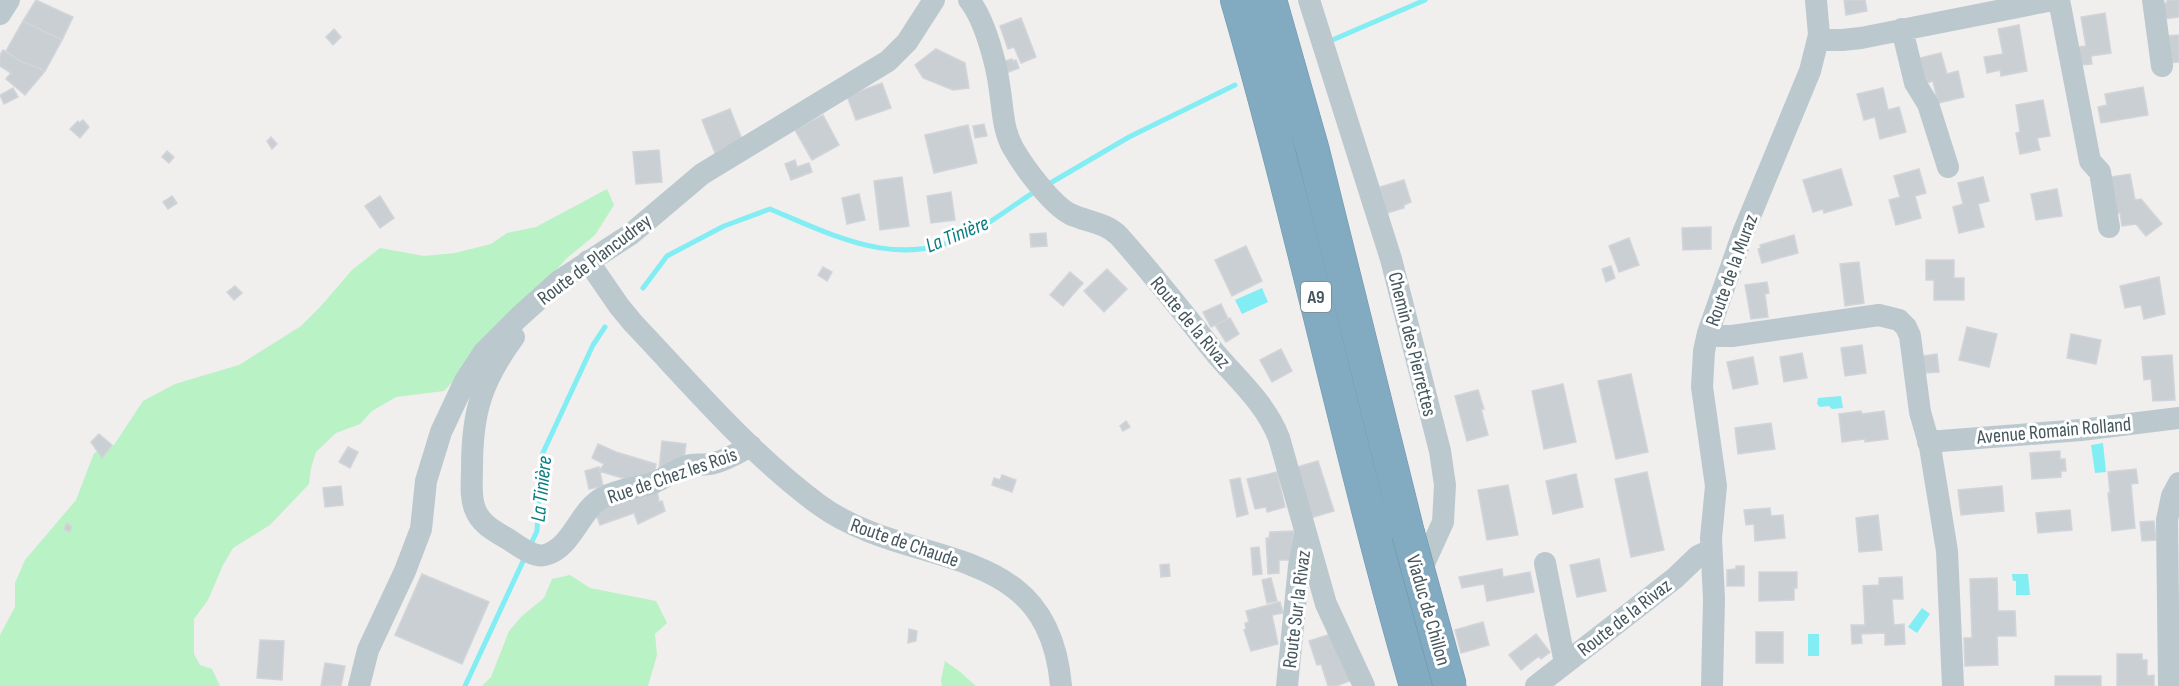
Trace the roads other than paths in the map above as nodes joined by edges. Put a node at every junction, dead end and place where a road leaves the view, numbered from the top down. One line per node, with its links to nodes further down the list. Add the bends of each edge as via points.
1 (9, 0): 12 (street)
2 (934, 0): 18 (street, Route de Plancudrey, via 902,48 879,68 702,174 631,234)
3 (969, 0): 25 (street, Route de la Rivaz, via 980,20 996,71 1014,151 1056,205 1114,231 1253,394 1276,431)
4 (1237, 0): 33 (highway, Viaduc de Chillon / A9)
5 (1270, 0): 35 (highway, Viaduc de Chillon / A9, bridge, via 1313,152)
6 (1309, 0): 34 (street, Chemin des Pierrettes, via 1392,259 1444,476 1441,530 1406,599)
7 (1816, 0): 14 (street, Route de la Muraz)
8 (2053, 0): 11 (street)
9 (2059, 0): 17 (street, via 2090,160 2100,172)
10 (2153, 0): 15 (street)
11 (1990, 6): 13 (street)
12 (0, 14)
13 (1902, 29): 14 (street, via 1849,40); 16 (street, via 1915,83 1928,104)
14 (1818, 40): 20 (street, Route de la Muraz, via 1810,71 1743,233)
15 (2162, 66)
16 (1948, 167)
17 (2109, 227)
18 (588, 261): 19 (street, Route de Plancudrey); 23 (street, Route de Chaude, via 619,306)
19 (518, 318): 23 (street, Rue de Chez les Rois, via 517,330 479,401 472,478 479,517 517,545 538,555 550,553 602,497 652,483 687,466 713,464); 29 (street, Route de Plancudrey, via 478,361 448,414 432,455 421,529 372,640)
20 (1708, 333): 22 (street, via 1732,336 1866,316 1895,318 1910,336); 26 (street, Route de la Muraz, via 1702,377 1716,486)
21 (2179, 418): 22 (street, Avenue Romain Rolland)
22 (1928, 442): 38 (street, via 1948,556)
23 (751, 446): 30 (street, Route de Chaude, via 796,487 841,519 882,537 973,565 1013,585 1045,622)
24 (2179, 483): 39 (street, via 2167,520)
25 (1306, 532): 31 (street, Route Sur la Rivaz); 32 (street, Route de la Rivaz, via 1326,604)
26 (1711, 550): 28 (street, Route de la Rivaz, via 1698,555); 37 (street, Route de la Muraz)
27 (1545, 563): 28 (street)
28 (1565, 663): 36 (street, Route de la Rivaz)
29 (359, 686)
30 (1061, 686)
31 (1287, 686)
32 (1364, 686)
33 (1416, 686)
34 (1433, 686)
35 (1450, 686)
36 (1536, 686)
37 (1712, 686)
38 (1953, 686)
39 (2169, 686)

